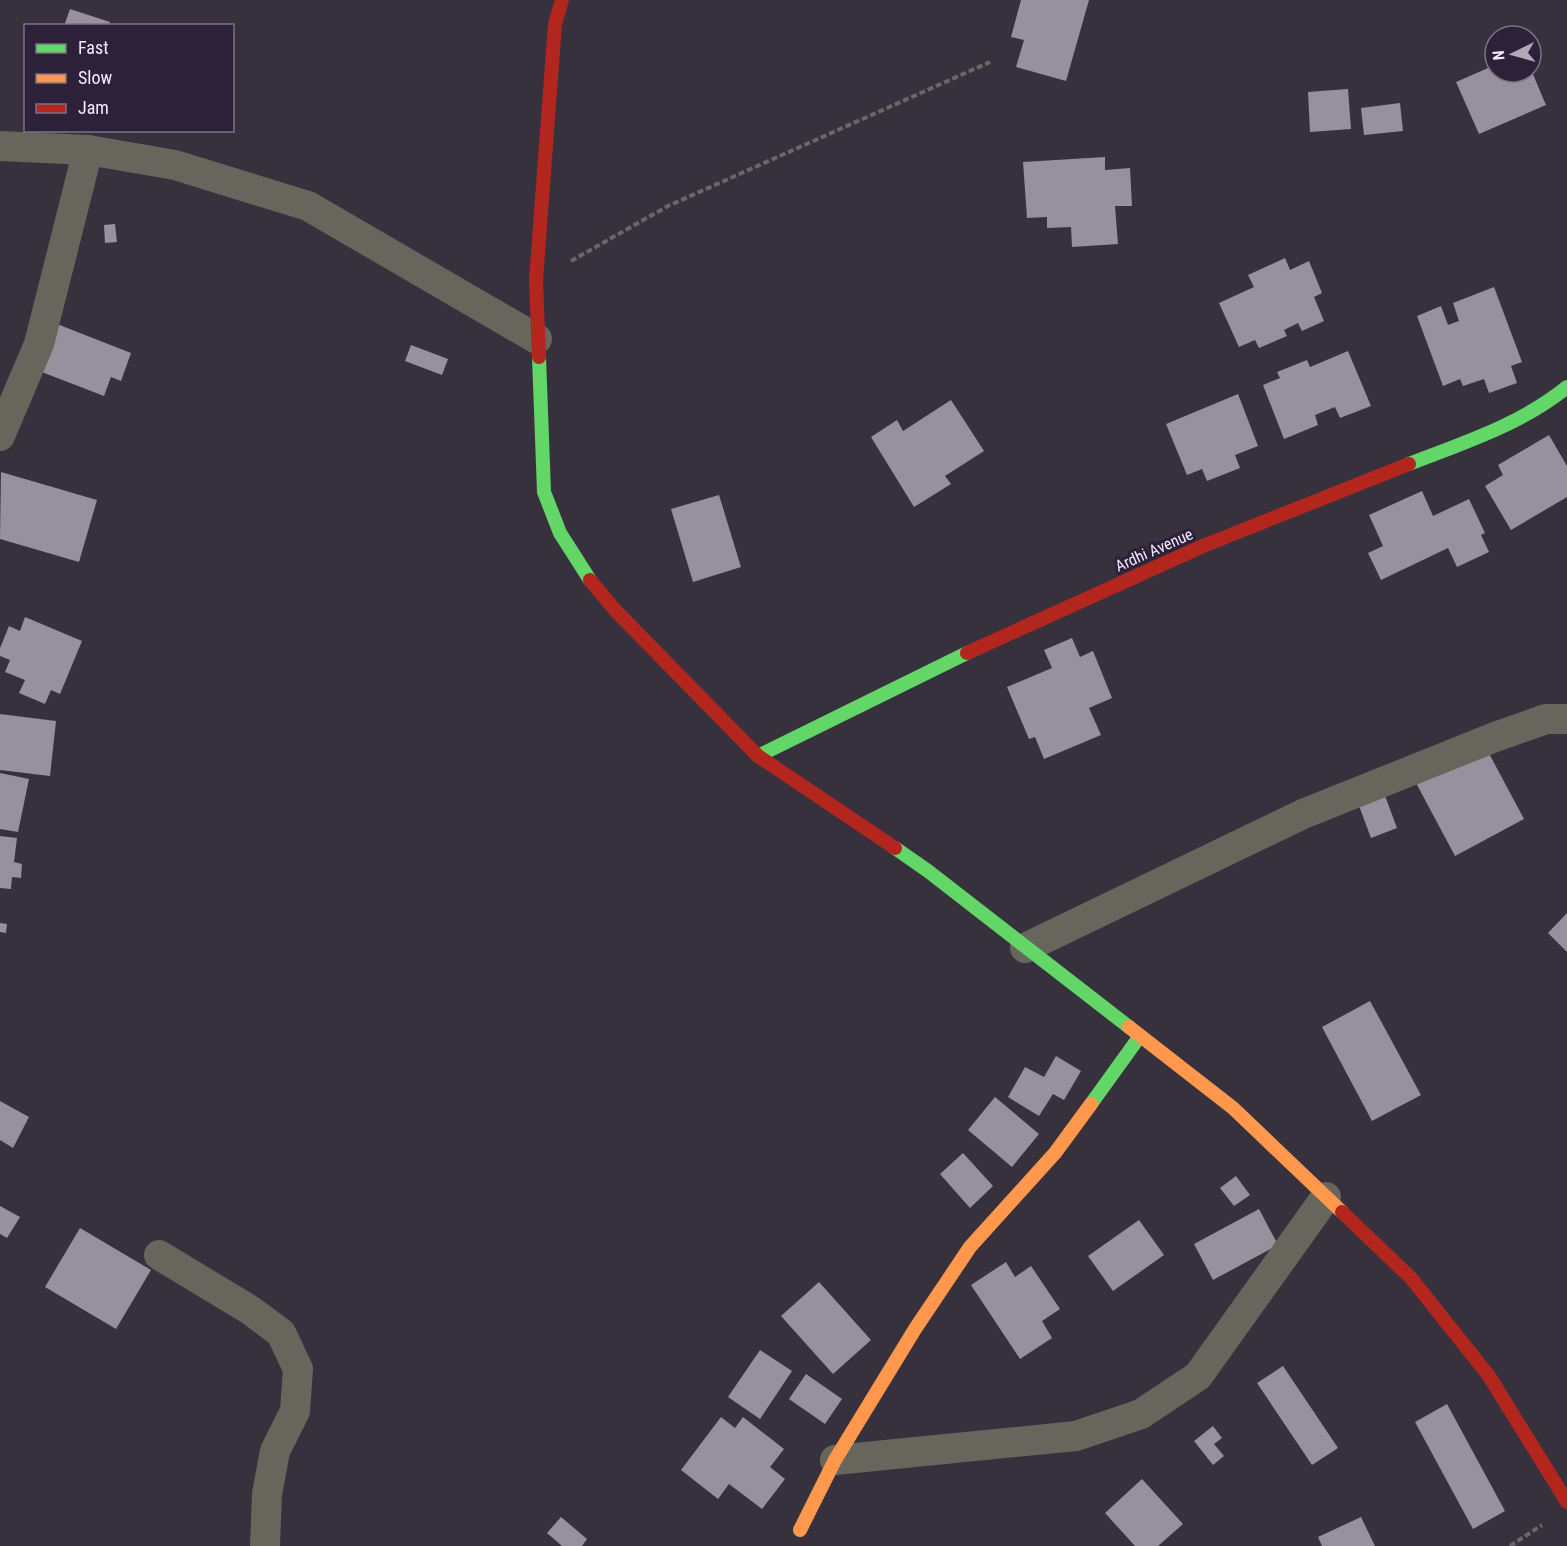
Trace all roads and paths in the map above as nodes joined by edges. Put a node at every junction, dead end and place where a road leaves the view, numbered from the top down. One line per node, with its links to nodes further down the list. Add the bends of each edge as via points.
1 (562, 0): 5 (street, via 555,24)
2 (990, 62): 5 (path, via 668,206)
3 (0, 146): 4 (street)
4 (88, 150): 6 (street, via 175,165 308,206); 8 (street, via 39,344)
5 (536, 280): 6 (street)
6 (537, 339): 10 (street, via 544,492 560,533 615,610)
7 (1567, 387): 10 (street, Ardhi Avenue, via 1550,401 1487,433 1203,546 956,658)
8 (0, 436)
9 (1567, 718): 11 (street, via 1546,719 1495,737 1303,814)
10 (758, 756): 11 (street, via 928,871)
11 (1025, 948): 12 (street)
12 (1140, 1036): 13 (street, via 1233,1108); 15 (street, via 1055,1153 970,1247)
13 (1326, 1197): 15 (street, via 1198,1376 1141,1414 1076,1436); 16 (street, via 1411,1278 1482,1367)
14 (159, 1255): 19 (street, via 250,1310 280,1333 298,1369 295,1411 275,1451 267,1494)
15 (835, 1460): 18 (street)
16 (1567, 1502)
17 (1548, 1520): 20 (path)
18 (800, 1530)
19 (265, 1546)
20 (1510, 1546)

